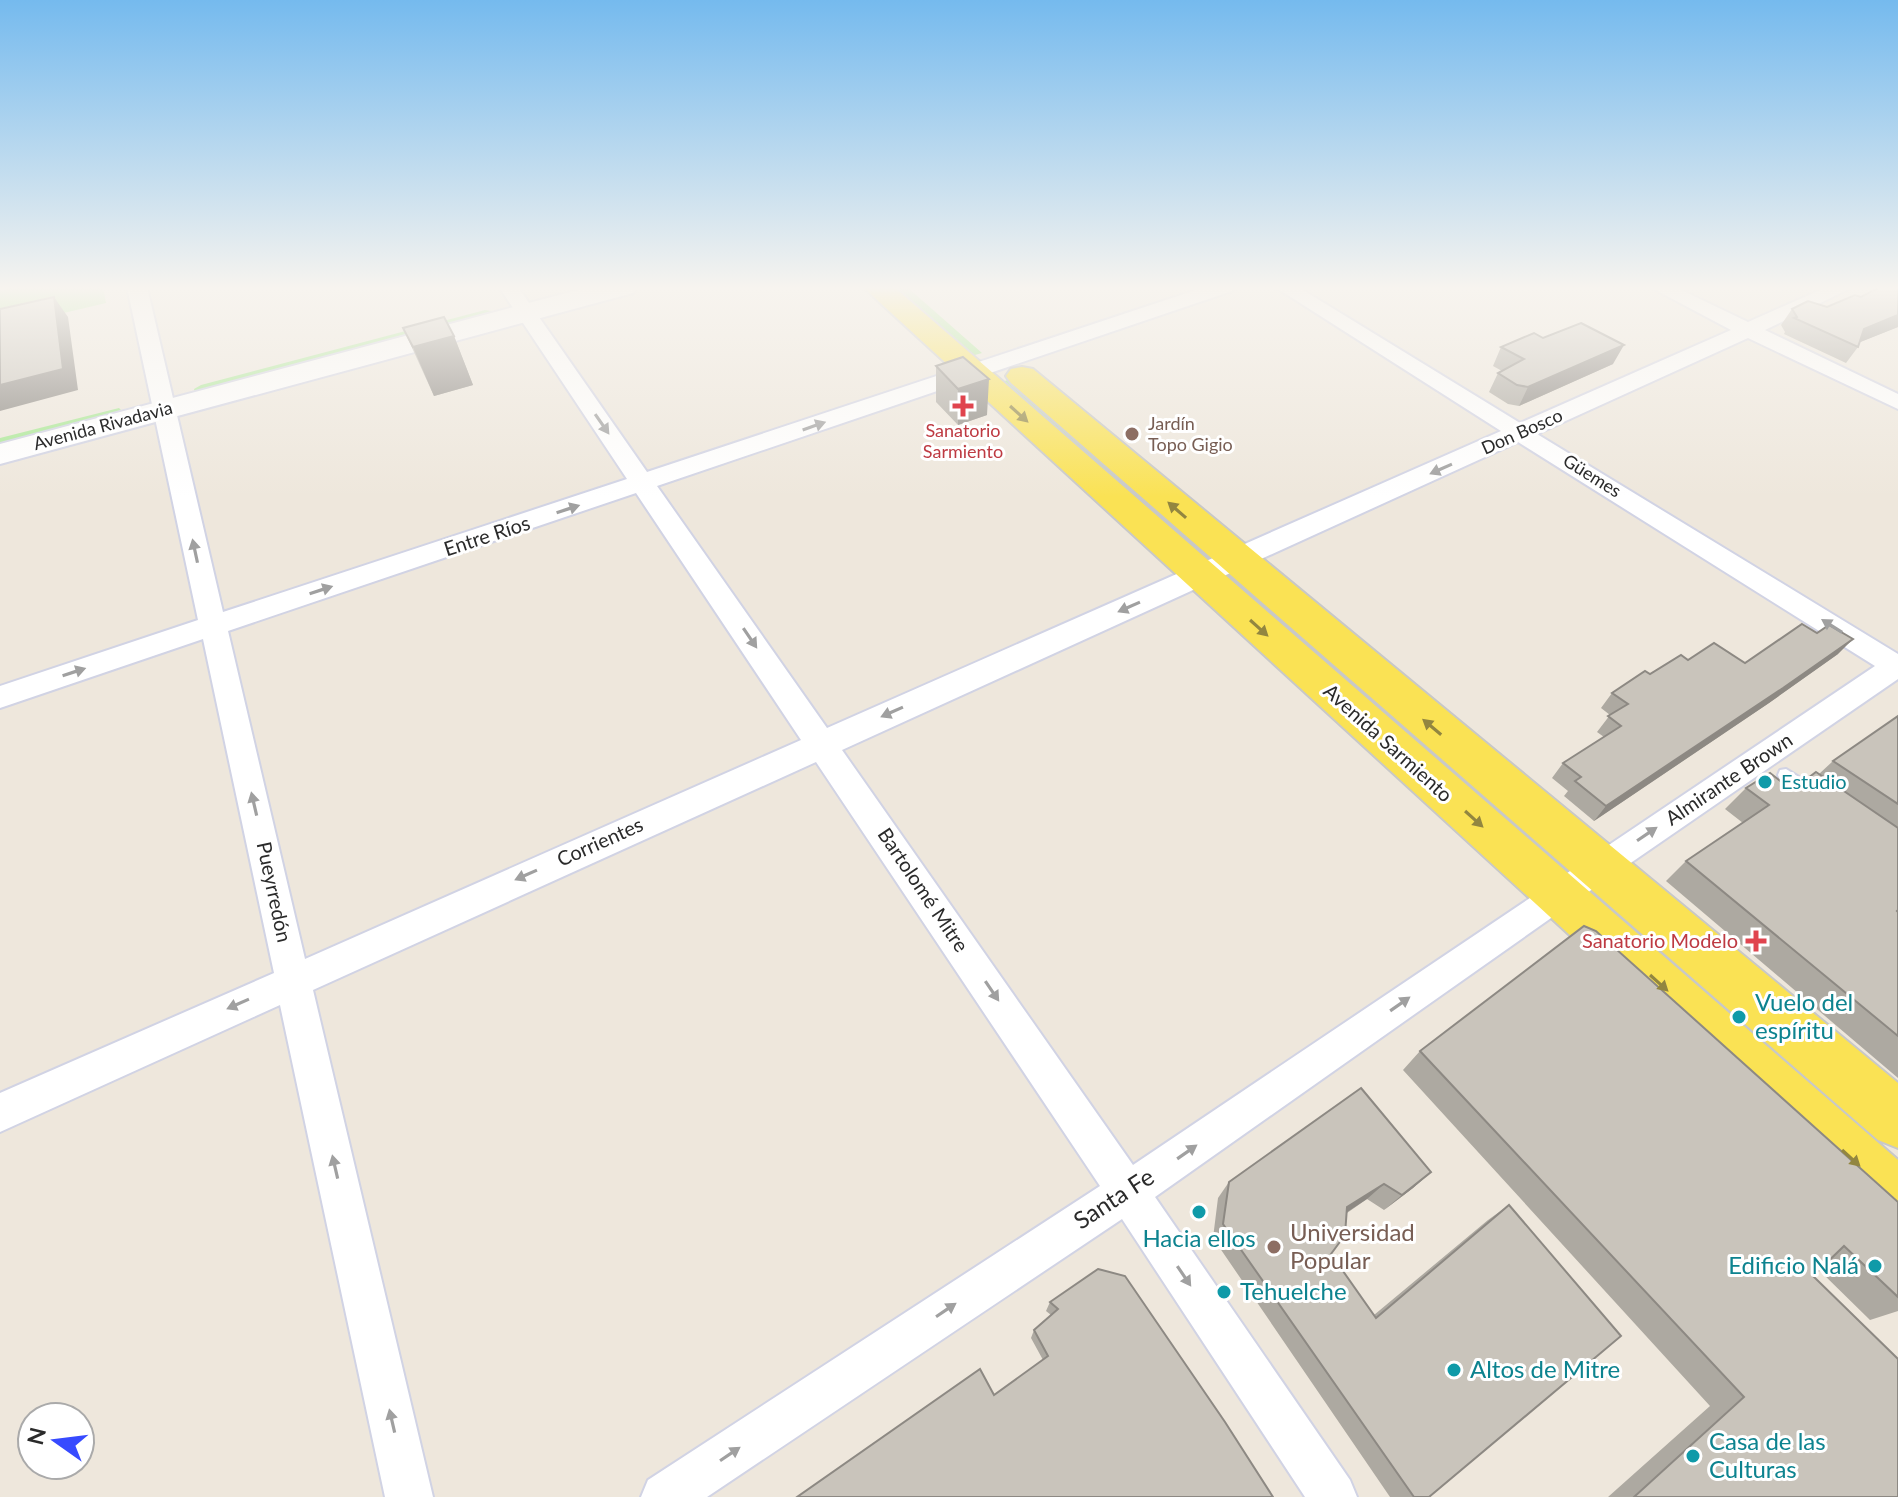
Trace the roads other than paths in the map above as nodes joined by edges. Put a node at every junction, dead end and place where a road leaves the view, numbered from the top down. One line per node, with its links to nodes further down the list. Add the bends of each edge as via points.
1 (152, 357): 11 (street, Pueyrredón)
2 (315, 357): 11 (main road, Avenida Rivadavia)
3 (556, 357): 16 (street, Bartolomé Mitre, one-way to 16)
4 (974, 357): 10 (main road, Avenida Sarmiento)
5 (979, 357): 10 (main road, Avenida Sarmiento)
6 (1018, 357): 10 (street, Entre Ríos)
7 (1398, 357): 13 (street, Güemes)
8 (1691, 357): 13 (street, Don Bosco)
9 (1803, 357): 12 (street)
10 (988, 367): 16 (street, Entre Ríos, one-way to 10); 17 (main road, Avenida Sarmiento)
11 (162, 401): 14 (main road, Avenida Rivadavia); 15 (main road, Avenida Rivadavia); 18 (street, Pueyrredón, one-way to 11)
12 (1898, 402)
13 (1521, 432): 17 (street, Don Bosco, one-way to 17); 19 (street, Güemes, one-way to 13)
14 (0, 433)
15 (0, 454)
16 (644, 484): 18 (street, Entre Ríos, one-way to 16); 21 (street, Bartolomé Mitre, one-way to 21)
17 (1219, 568): 21 (street, Corrientes, one-way to 21); 24 (main road, Avenida Sarmiento)
18 (213, 626): 20 (street, Entre Ríos, one-way to 18); 25 (street, Pueyrredón, one-way to 18)
19 (1897, 666): 24 (street, Almirante Brown, one-way to 19)
20 (0, 697)
21 (822, 743): 25 (street, Corrientes, one-way to 25); 28 (street, Bartolomé Mitre, one-way to 28)
22 (1786, 775): 23 (lane)
23 (1826, 804)
24 (1579, 881): 27 (main road, Avenida Sarmiento); 28 (street, Santa Fe, one-way to 24); 29 (main road, Avenida Sarmiento, one-way to 29)
25 (291, 980): 26 (street, Corrientes, one-way to 26); 30 (street, Pueyrredón, one-way to 25)
26 (0, 1113)
27 (1898, 1120)
28 (1128, 1192): 31 (street, Santa Fe, one-way to 28); 32 (street, Bartolomé Mitre, one-way to 32)
29 (1898, 1200)
30 (409, 1497)
31 (665, 1497)
32 (1333, 1497)

